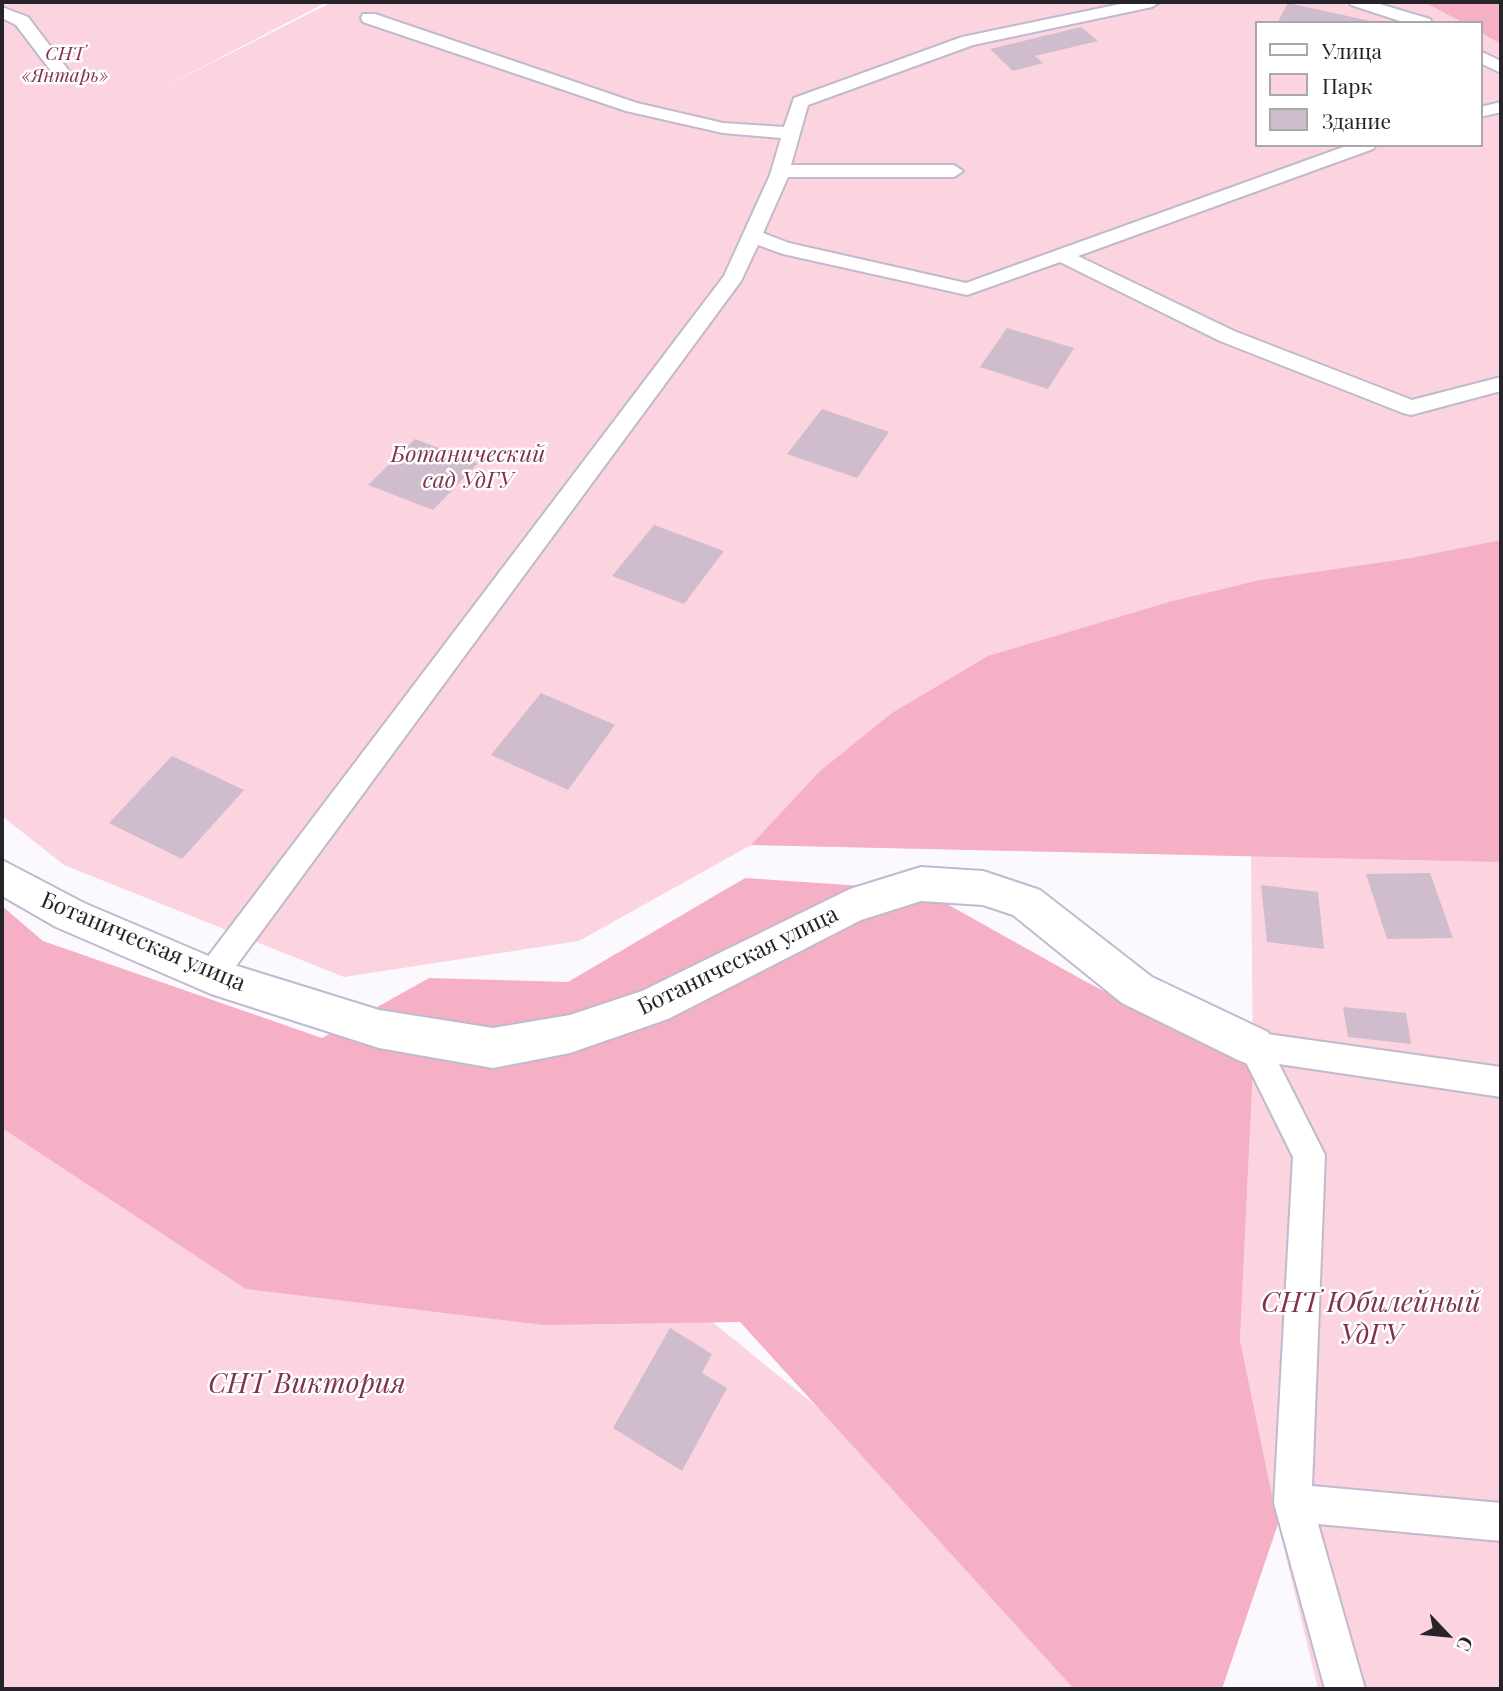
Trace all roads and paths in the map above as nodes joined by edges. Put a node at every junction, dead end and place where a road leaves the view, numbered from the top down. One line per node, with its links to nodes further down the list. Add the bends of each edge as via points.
1 (1152, 2): 11 (lane, via 968,41 852,83 800,102)
2 (1357, 2): 5 (lane)
3 (2, 12): 8 (lane, via 22,21)
4 (369, 18): 11 (lane, via 632,107 723,128)
5 (1418, 21)
6 (1482, 57): 7 (lane)
7 (1501, 68)
8 (60, 71)
9 (1501, 107): 10 (lane)
10 (1482, 112)
11 (792, 133): 14 (lane)
12 (1361, 147): 16 (lane)
13 (954, 171): 14 (lane)
14 (780, 172): 15 (lane)
15 (752, 236): 16 (lane, via 783,248 967,289); 19 (lane, via 734,277)
16 (1060, 255): 17 (lane, via 1227,336 1411,408)
17 (1501, 384)
18 (2, 877): 19 (street, Ботаническая улица, via 70,915)
19 (211, 976): 20 (street, Ботаническая улица, via 379,1029 493,1048 570,1034 653,1006 850,906 920,884 983,888 1026,902 1137,990)
20 (1253, 1046): 21 (lane); 22 (lane, via 1309,1155)
21 (1501, 1082)
22 (1293, 1503): 23 (lane); 24 (lane)
23 (1501, 1522)
24 (1345, 1689)

